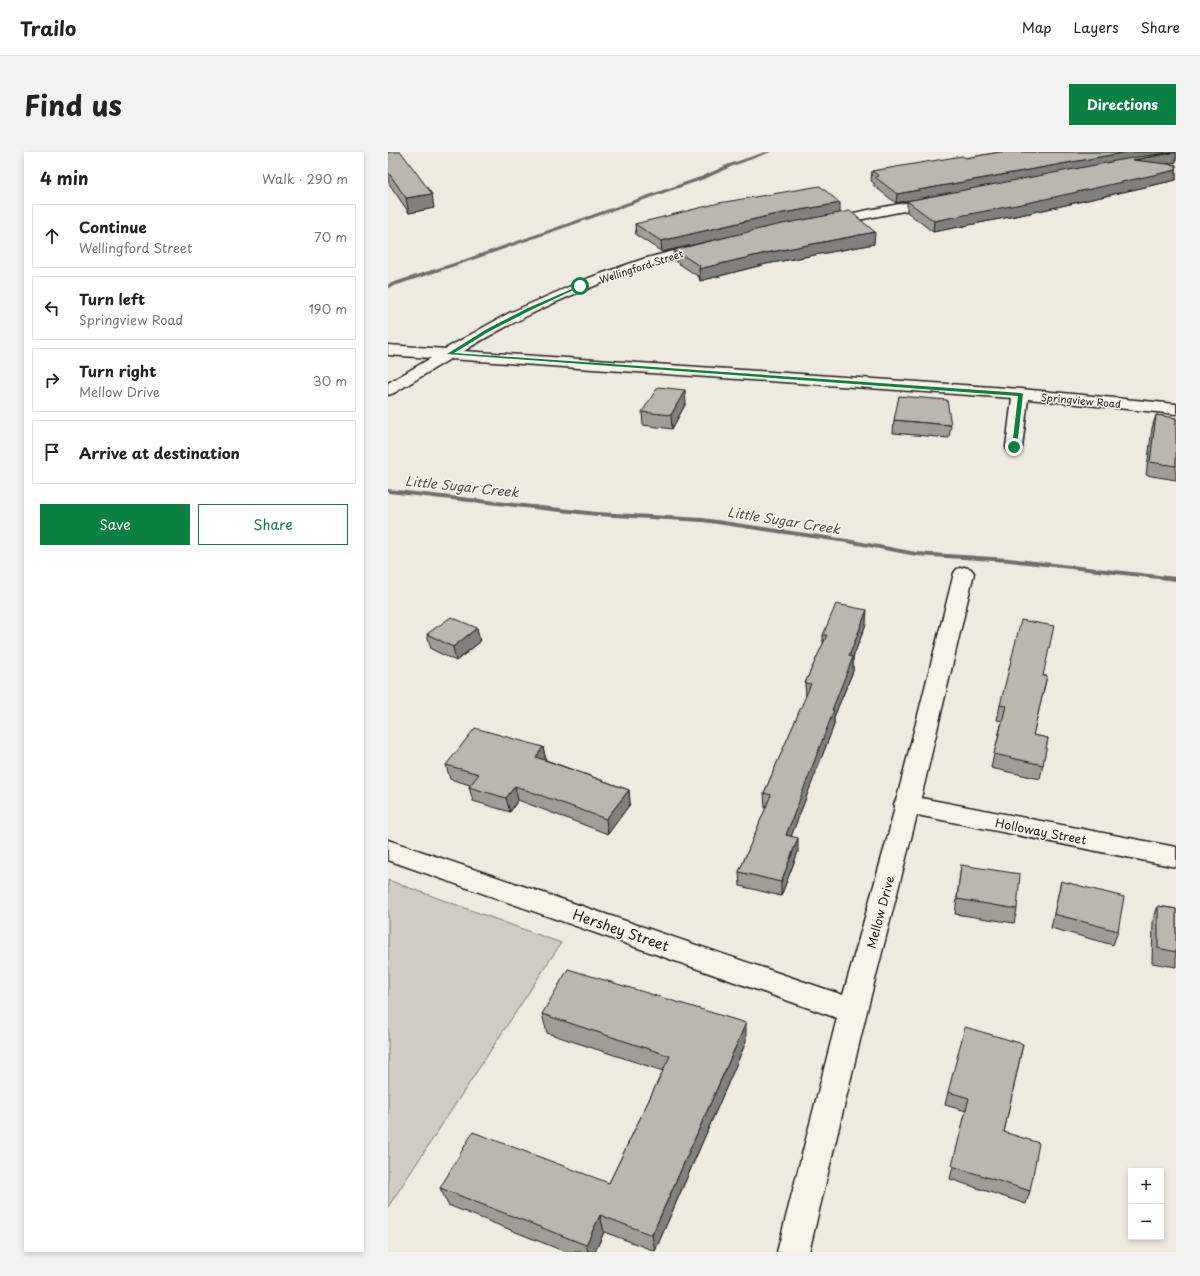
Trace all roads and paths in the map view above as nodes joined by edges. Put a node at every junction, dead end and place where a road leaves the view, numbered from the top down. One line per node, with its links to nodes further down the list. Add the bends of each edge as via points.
1 (944, 200): 2 (street)
2 (819, 224)
3 (719, 244): 5 (street, Wellingford Street, via 652,261 580,286 516,316)
4 (388, 350): 5 (street, Springview Road)
5 (449, 354): 6 (street, Wellingford Street); 7 (street, Springview Road)
6 (388, 390)
7 (1021, 394): 8 (street, Springview Road); 9 (street)
8 (1176, 409)
9 (1014, 447)
10 (964, 573): 11 (street, Mellow Drive)
11 (906, 804): 13 (street, Holloway Street); 14 (street, Mellow Drive, via 901,832)
12 (388, 850): 14 (street, Hershey Street)
13 (1176, 857)
14 (853, 1012): 15 (street, Mellow Drive)
15 (793, 1252)

